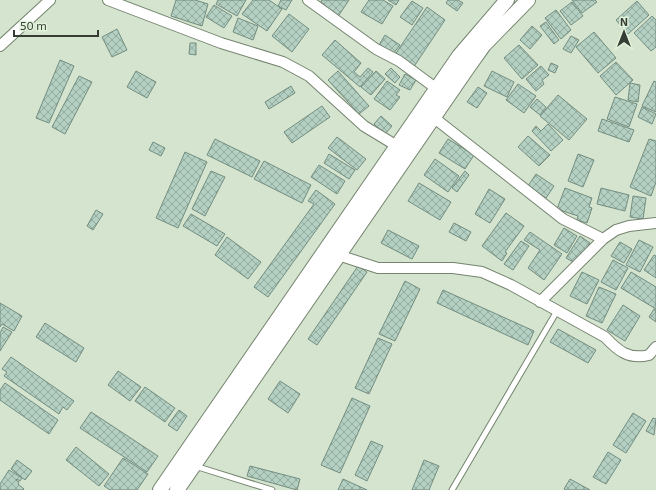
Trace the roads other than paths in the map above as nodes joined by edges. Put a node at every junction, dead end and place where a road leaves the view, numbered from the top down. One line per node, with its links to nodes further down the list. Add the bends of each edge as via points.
1 (50, 0): 6 (street)
2 (108, 0): 9 (street, via 186,31 283,62 309,76 364,126)
3 (308, 0): 7 (street)
4 (507, 0): 7 (main road, via 459,56)
5 (528, 0): 8 (main road, via 484,45)
6 (0, 46)
7 (437, 89): 9 (main road)
8 (433, 117): 11 (street, via 563,219); 12 (main road)
9 (397, 146): 17 (main road)
10 (656, 223): 11 (street, via 629,226 616,230)
11 (603, 239): 13 (street)
12 (338, 255): 13 (street, via 378,268 454,268 482,272); 16 (main road)
13 (540, 302): 14 (street)
14 (557, 311): 15 (street, via 605,337 618,350 630,356 649,355); 20 (lane)
15 (656, 347)
16 (194, 466): 18 (main road); 19 (lane)
17 (160, 490)
18 (177, 490)
19 (272, 490)
20 (452, 490)

